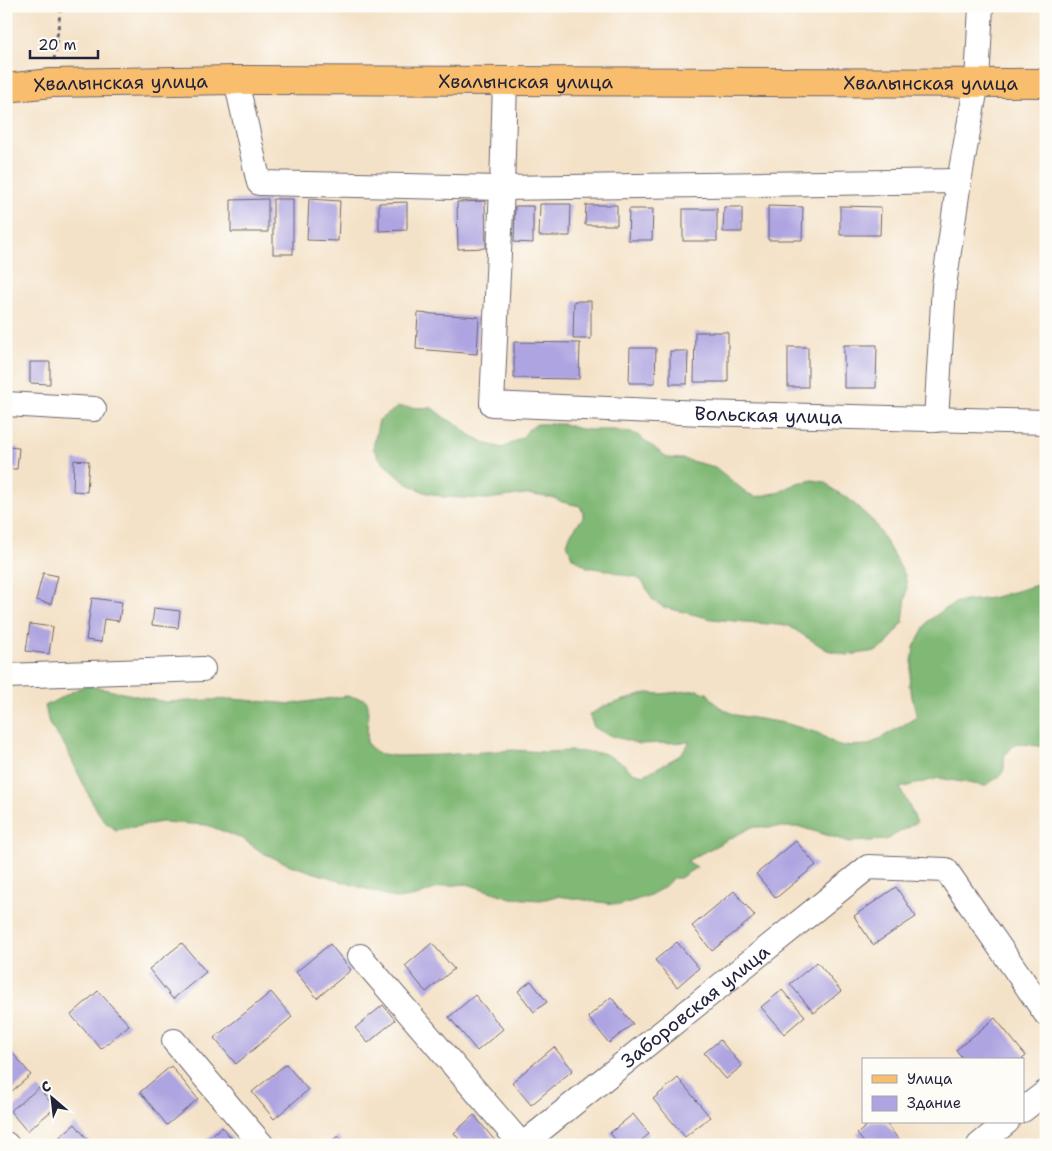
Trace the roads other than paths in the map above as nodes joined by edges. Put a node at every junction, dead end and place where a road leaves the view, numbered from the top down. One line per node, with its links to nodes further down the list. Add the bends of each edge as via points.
1 (981, 6): 4 (street)
2 (236, 80): 3 (main road, Хвалынская улица); 6 (main road, Хвалынская улица, via 51,83); 8 (street, via 259,183)
3 (505, 81): 4 (main road, Хвалынская улица); 8 (street)
4 (977, 82): 5 (main road, Хвалынская улица); 7 (street)
5 (1046, 83)
6 (6, 88)
7 (959, 182): 8 (street); 11 (street, via 944,286)
8 (502, 188): 11 (street, Вольская улица, via 492,404)
9 (6, 404): 10 (street)
10 (94, 409)
11 (936, 420): 12 (street, Вольская улица)
12 (1046, 422)
13 (203, 670): 14 (street)
14 (6, 676)
15 (360, 956): 22 (street)
16 (1046, 1014): 22 (street, Заборовская улица, via 946,870 868,867)
17 (174, 1041): 21 (street)
18 (1046, 1092): 19 (street)
19 (1024, 1109)
20 (1005, 1124): 23 (street)
21 (262, 1145)
22 (522, 1145)
23 (979, 1145)

